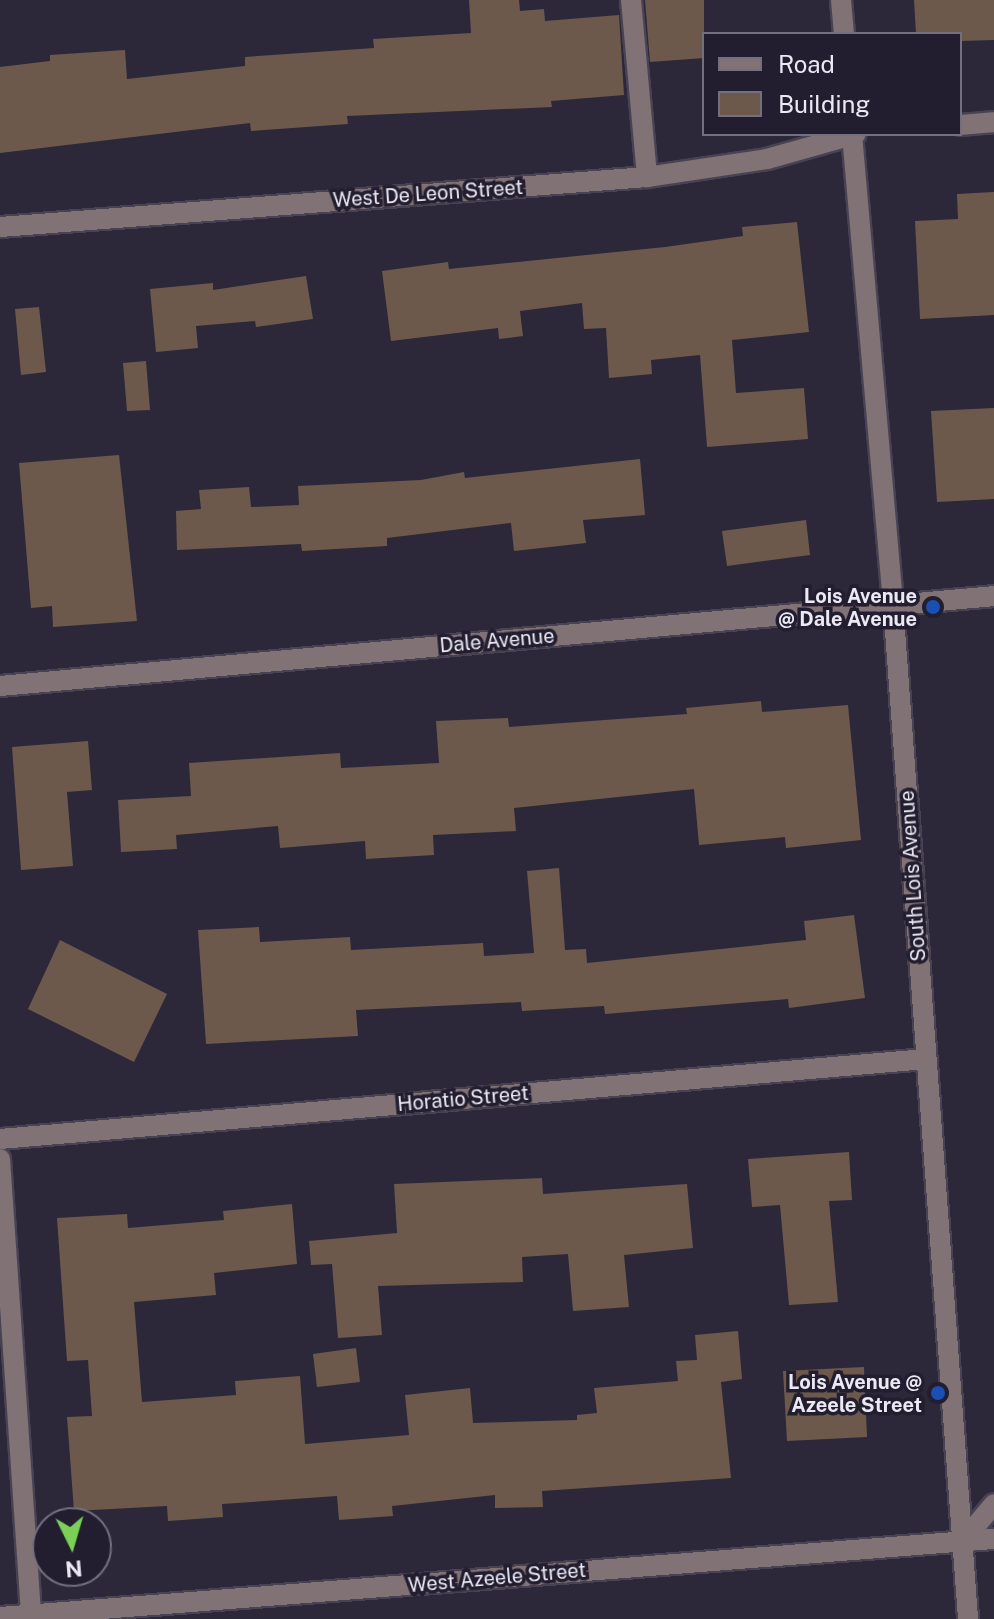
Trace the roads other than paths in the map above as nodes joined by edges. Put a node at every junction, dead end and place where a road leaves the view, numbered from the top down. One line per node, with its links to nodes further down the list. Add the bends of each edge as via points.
1 (631, 0): 8 (street)
2 (841, 0): 3 (street)
3 (844, 32)
4 (994, 122): 5 (street)
5 (962, 125)
6 (847, 136): 8 (street, West De Leon Street, via 767,159)
7 (854, 136): 11 (street, South Lois Avenue)
8 (647, 177): 9 (street, West De Leon Street)
9 (0, 227)
10 (994, 596): 11 (street, Dale Avenue)
11 (893, 604): 12 (street, Dale Avenue); 13 (street, South Lois Avenue)
12 (0, 686)
13 (926, 1059): 14 (street, Horatio Street); 18 (street, South Lois Avenue)
14 (0, 1139)
15 (0, 1159): 20 (street)
16 (994, 1504): 18 (street)
17 (994, 1539): 18 (street, West Azeele Street)
18 (963, 1541): 20 (street, West Azeele Street); 21 (street, South Lois Avenue)
19 (0, 1617): 20 (street, West Azeele Street)
20 (30, 1617)
21 (968, 1619)

